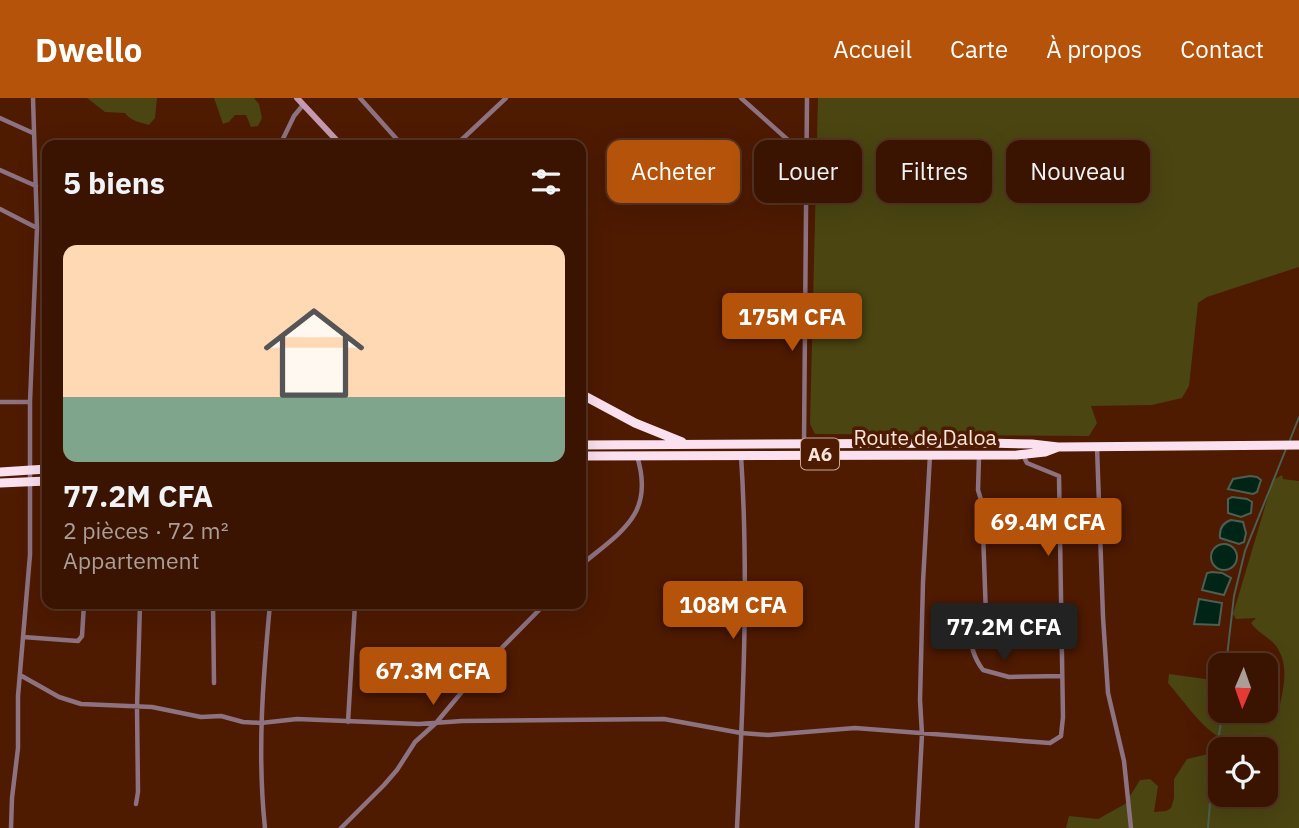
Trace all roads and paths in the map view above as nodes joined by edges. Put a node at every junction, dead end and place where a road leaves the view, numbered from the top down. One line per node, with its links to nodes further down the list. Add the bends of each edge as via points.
1 (33, 98): 9 (street)
2 (297, 98): 7 (main road)
3 (360, 98): 12 (street)
4 (506, 98): 13 (street)
5 (741, 98): 14 (street)
6 (807, 98): 15 (street)
7 (303, 105): 10 (street); 11 (main road)
8 (0, 118): 9 (street)
9 (33, 133): 17 (street)
10 (282, 140)
11 (336, 140)
12 (398, 140)
13 (461, 140)
14 (788, 140)
15 (807, 140)
16 (0, 170): 17 (street)
17 (36, 186): 20 (street)
18 (807, 203): 24 (street)
19 (0, 209): 20 (street)
20 (37, 228): 23 (street)
21 (586, 397): 25 (highway)
22 (0, 402): 23 (street)
23 (30, 402): 37 (street)
24 (804, 443): 25 (highway, A6); 28 (highway, A6, via 1032,443)
25 (687, 444): 26 (highway, A6)
26 (586, 445)
27 (1299, 445): 29 (highway, A6)
28 (1058, 447): 29 (highway, A6); 33 (highway, Route de Daloa / A6)
29 (1097, 447): 67 (street, via 1108,693 1124,761)
30 (741, 454): 31 (highway, Route de Daloa / A6); 35 (highway, Route de Daloa / A6); 59 (street, via 746,524)
31 (930, 454): 32 (highway, Route de Daloa / A6); 60 (street)
32 (979, 454): 33 (highway, Route de Daloa / A6); 49 (street)
33 (1023, 454): 50 (street, via 1027,463 1059,476)
34 (586, 455): 35 (highway, Route de Daloa / A6)
35 (636, 455): 42 (street, via 643,482 637,513)
36 (42, 469): 37 (highway)
37 (29, 470): 38 (highway); 40 (street)
38 (0, 472)
39 (42, 481): 40 (highway)
40 (29, 482): 41 (highway); 51 (street, via 30,555)
41 (0, 483)
42 (586, 560)
43 (84, 609): 51 (street, via 78,641)
44 (140, 609): 55 (street)
45 (213, 609): 54 (street)
46 (270, 609): 57 (street)
47 (355, 609): 56 (street)
48 (540, 609): 58 (street)
49 (985, 611): 50 (street, via 991,618); 53 (street, via 970,622 974,651 983,670 1009,677)
50 (1062, 619): 53 (street)
51 (23, 637): 52 (street)
52 (20, 675): 55 (street, via 80,704); 62 (street)
53 (1062, 676): 60 (street, via 1063,731 1057,740 1044,743)
54 (214, 683)
55 (137, 707): 57 (street); 61 (street)
56 (348, 722): 57 (street, via 297,719); 58 (street)
57 (261, 723): 63 (street)
58 (436, 723): 59 (street, via 664,719); 64 (street)
59 (741, 733): 60 (street, via 855,728); 65 (street)
60 (922, 734): 66 (street)
61 (135, 804)
62 (10, 828)
63 (265, 828)
64 (341, 828)
65 (737, 828)
66 (917, 828)
67 (1131, 828)

